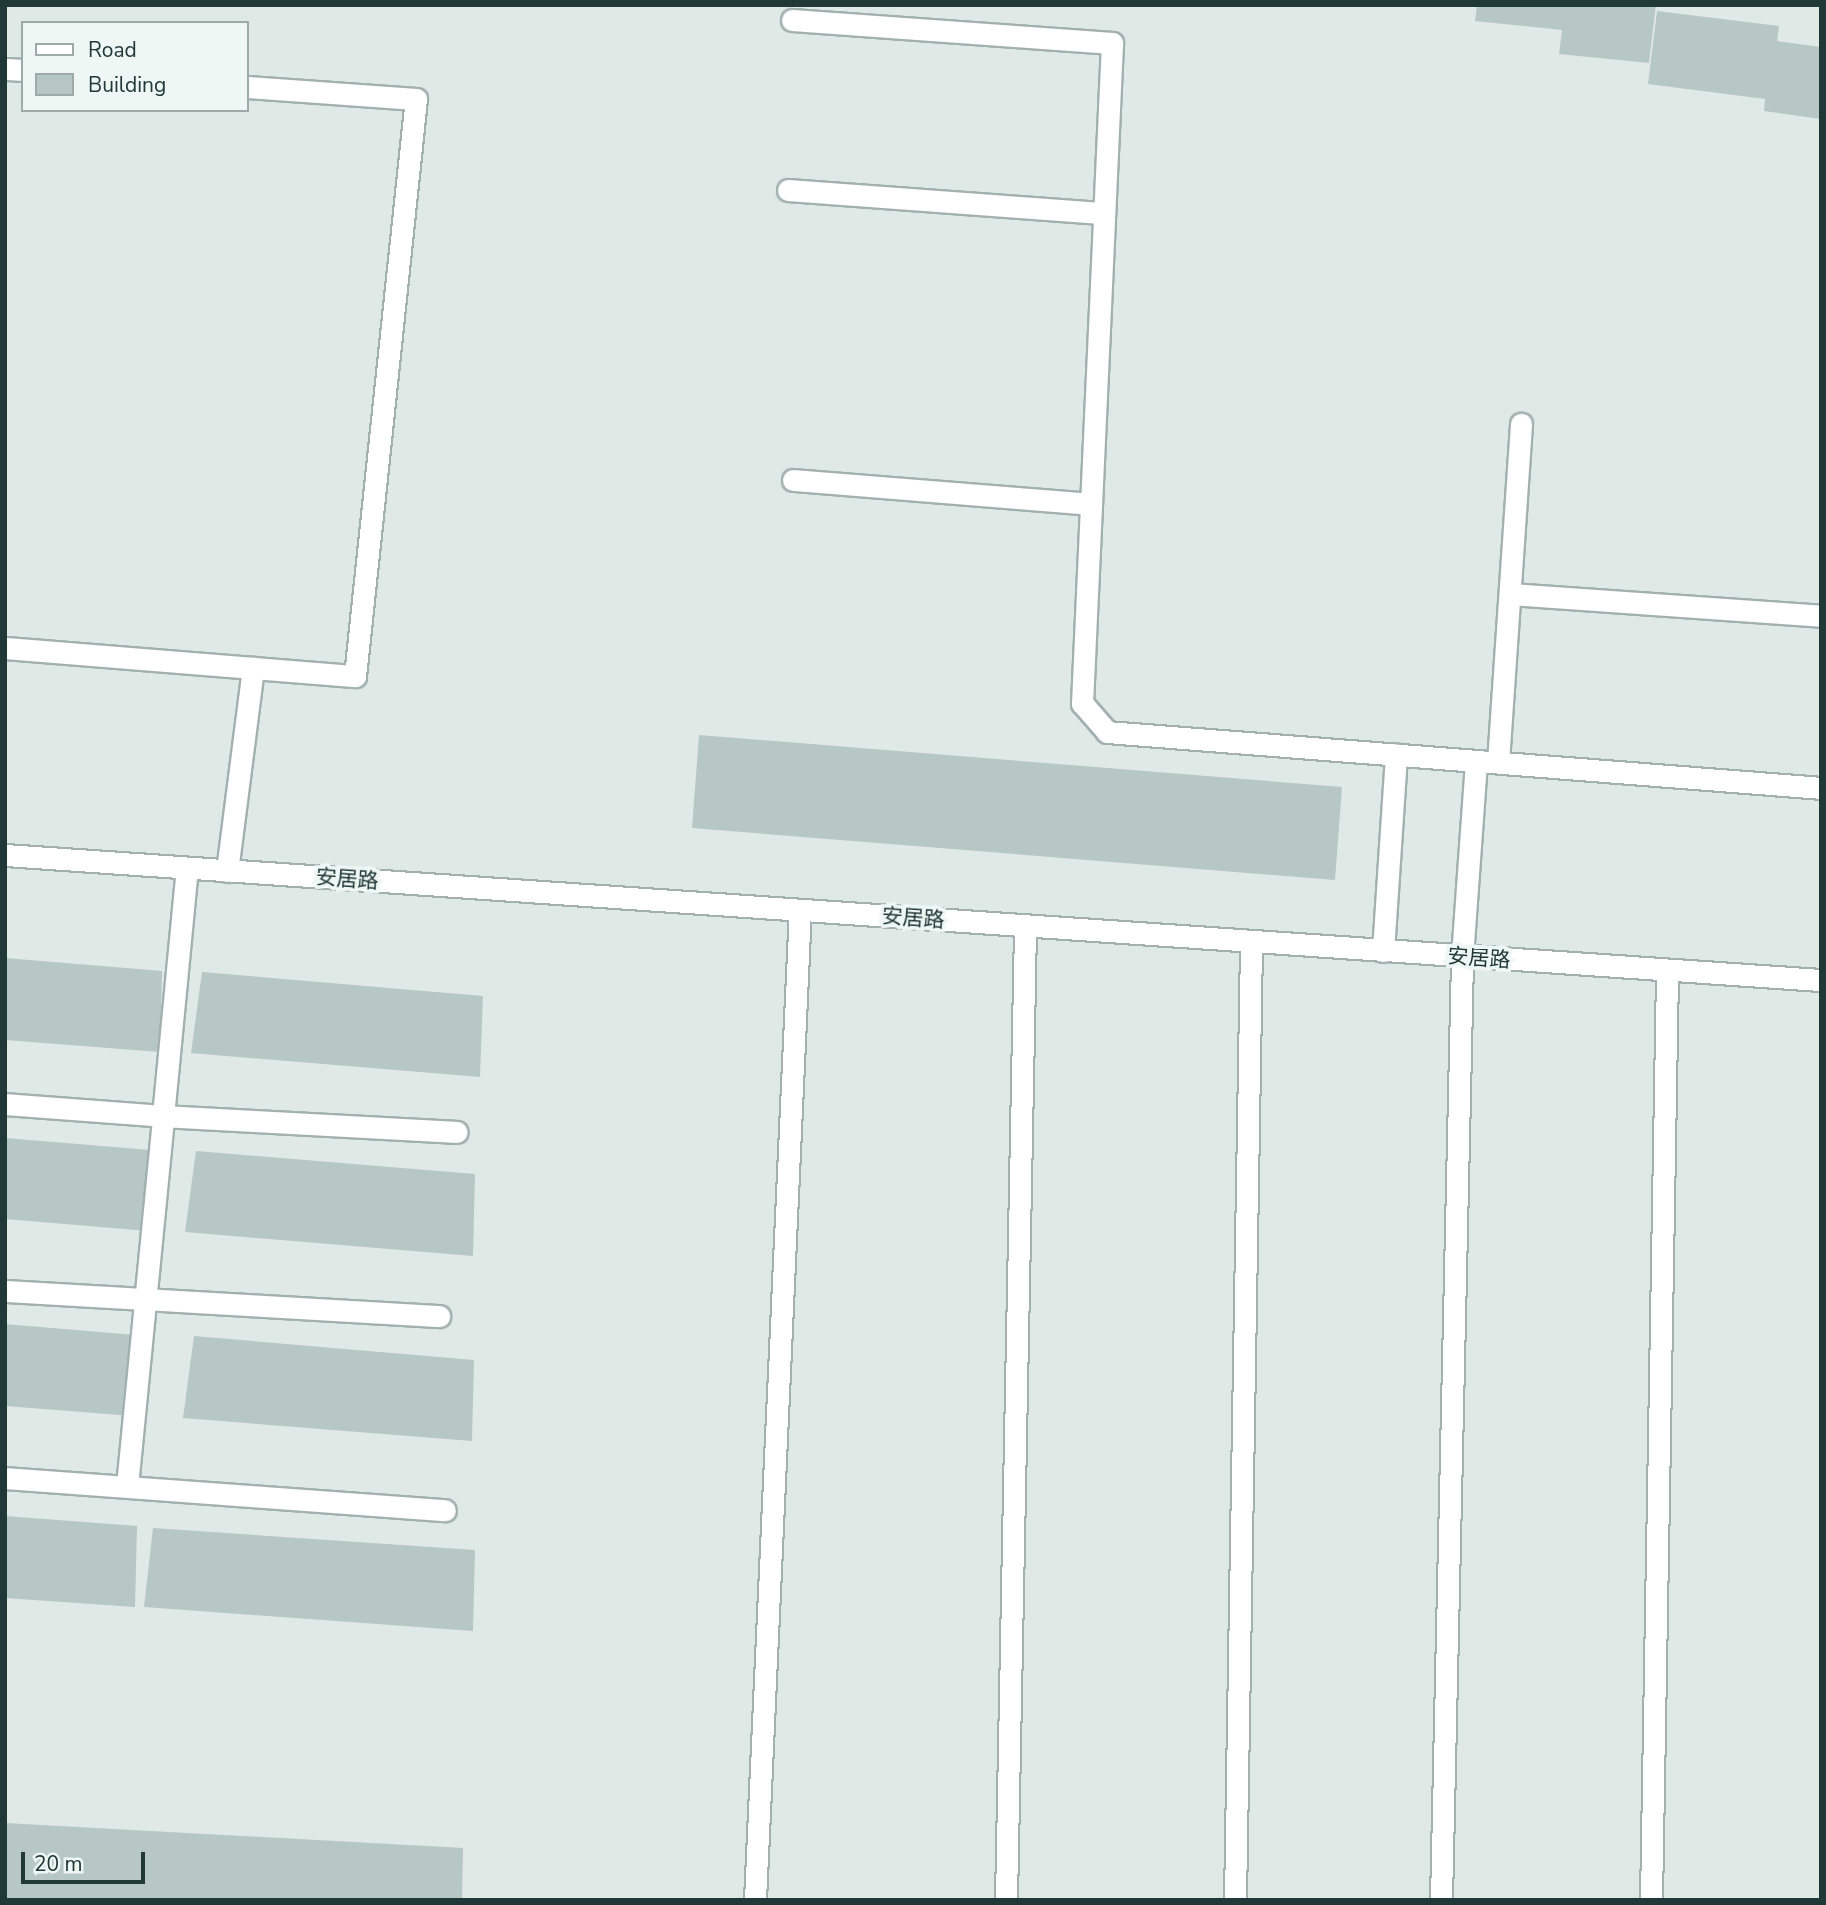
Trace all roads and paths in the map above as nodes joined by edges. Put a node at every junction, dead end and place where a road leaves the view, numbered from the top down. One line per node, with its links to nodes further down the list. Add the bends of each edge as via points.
1 (792, 20): 4 (street, via 1112,43)
2 (248, 87): 11 (street, via 416,99 355,676)
3 (788, 190): 4 (street)
4 (1104, 212): 7 (street)
5 (1521, 424): 8 (street)
6 (793, 480): 7 (street)
7 (1091, 504): 12 (street, via 1082,703 1107,732)
8 (1510, 594): 9 (street); 14 (street)
9 (1821, 616)
10 (5, 648): 11 (street)
11 (253, 668): 18 (street)
12 (1396, 754): 13 (street); 22 (street)
13 (1476, 761): 14 (street); 23 (street)
14 (1498, 762): 15 (street)
15 (1821, 788)
16 (5, 855): 17 (street, 安居路)
17 (187, 868): 18 (street, 安居路); 27 (street)
18 (227, 871): 19 (street, 安居路)
19 (800, 909): 20 (street, 安居路); 35 (street)
20 (1026, 927): 21 (street, 安居路); 36 (street)
21 (1251, 943): 22 (street, 安居路); 37 (street)
22 (1383, 951): 23 (street, 安居路)
23 (1462, 957): 24 (street, 安居路); 38 (street)
24 (1667, 971): 25 (street, 安居路); 39 (street)
25 (1821, 980)
26 (5, 1104): 27 (street)
27 (163, 1116): 28 (street); 30 (street)
28 (457, 1132)
29 (5, 1291): 30 (street)
30 (145, 1300): 31 (street); 33 (street)
31 (439, 1316)
32 (5, 1478): 33 (street)
33 (127, 1486): 34 (street)
34 (445, 1510)
35 (755, 1900)
36 (1006, 1900)
37 (1234, 1900)
38 (1441, 1900)
39 (1651, 1900)

